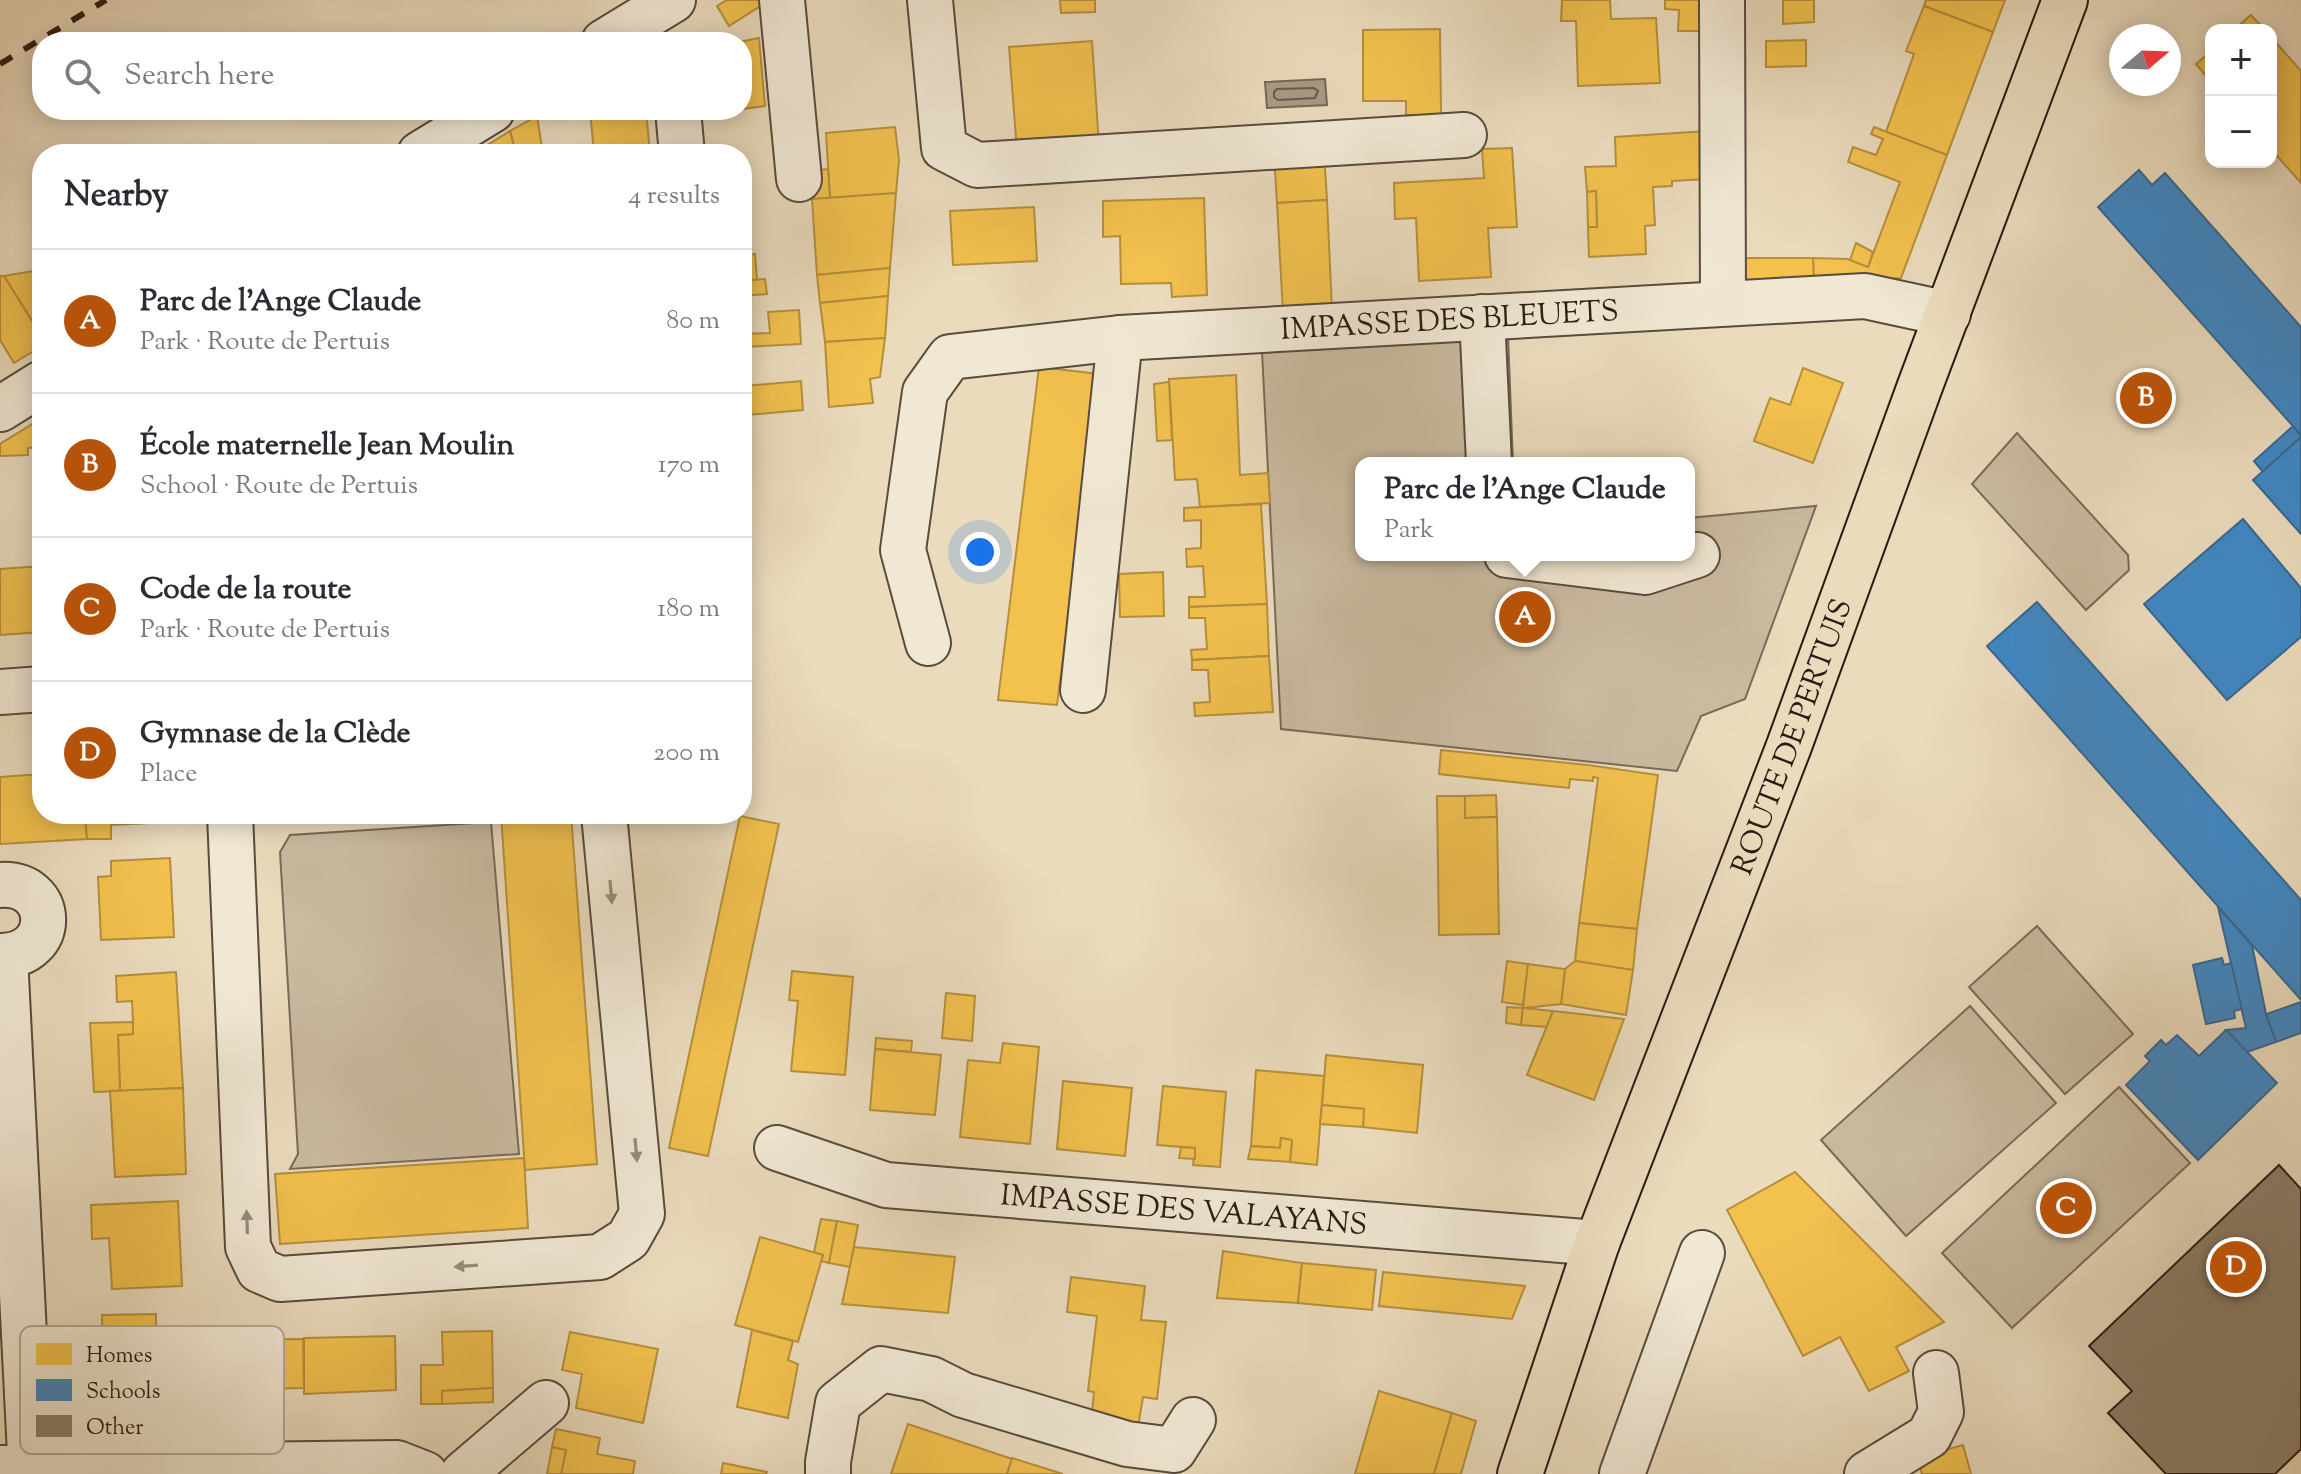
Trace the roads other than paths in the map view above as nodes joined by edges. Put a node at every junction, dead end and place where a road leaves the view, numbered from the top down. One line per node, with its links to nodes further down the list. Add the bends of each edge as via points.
1 (782, 0): 12 (street)
2 (930, 0): 9 (street, via 944,148 977,165)
3 (1722, 0): 13 (street)
4 (2065, 0): 14 (main road, ROUTE DE PERTUIS)
5 (671, 15): 6 (street)
6 (629, 32)
7 (476, 120): 10 (street)
8 (679, 120): 11 (street)
9 (1464, 135)
10 (436, 144)
11 (681, 144)
12 (799, 179)
13 (1723, 303): 14 (street, IMPASSE DES BLEUETS, via 1865,296); 15 (street, IMPASSE DES BLEUETS)
14 (1948, 314): 31 (main road, ROUTE DE PERTUIS)
15 (1482, 317): 16 (street, IMPASSE DES BLEUETS); 19 (street)
16 (1120, 338): 22 (street, IMPASSE DES BLEUETS, via 950,357 925,392 903,550); 24 (street)
17 (32, 389): 18 (street)
18 (0, 409)
19 (1489, 457)
20 (1556, 561): 21 (street, via 1645,572)
21 (1679, 561)
22 (928, 643)
23 (32, 690): 25 (street)
24 (1083, 690)
25 (0, 692)
26 (230, 824): 27 (street, one-way to 26, via 642,1214 628,1239 600,1257 280,1279 259,1270 248,1247)
27 (605, 824)
28 (0, 885): 29 (street, via 28,890 44,915 36,943 24,953)
29 (2, 956): 36 (street)
30 (777, 1148): 31 (street, IMPASSE DES VALAYANS, via 886,1185)
31 (1597, 1243): 40 (main road, ROUTE DE PERTUIS)
32 (1702, 1253): 41 (street)
33 (1936, 1373): 42 (street, via 1941,1412 1929,1436)
34 (546, 1403): 38 (street)
35 (1193, 1420): 39 (street, via 1174,1450 1127,1444 963,1395 931,1379 881,1369 838,1403)
36 (20, 1470): 37 (street, via 397,1463)
37 (425, 1474)
38 (463, 1474)
39 (828, 1474)
40 (1520, 1474)
41 (1622, 1474)
42 (1867, 1474)

